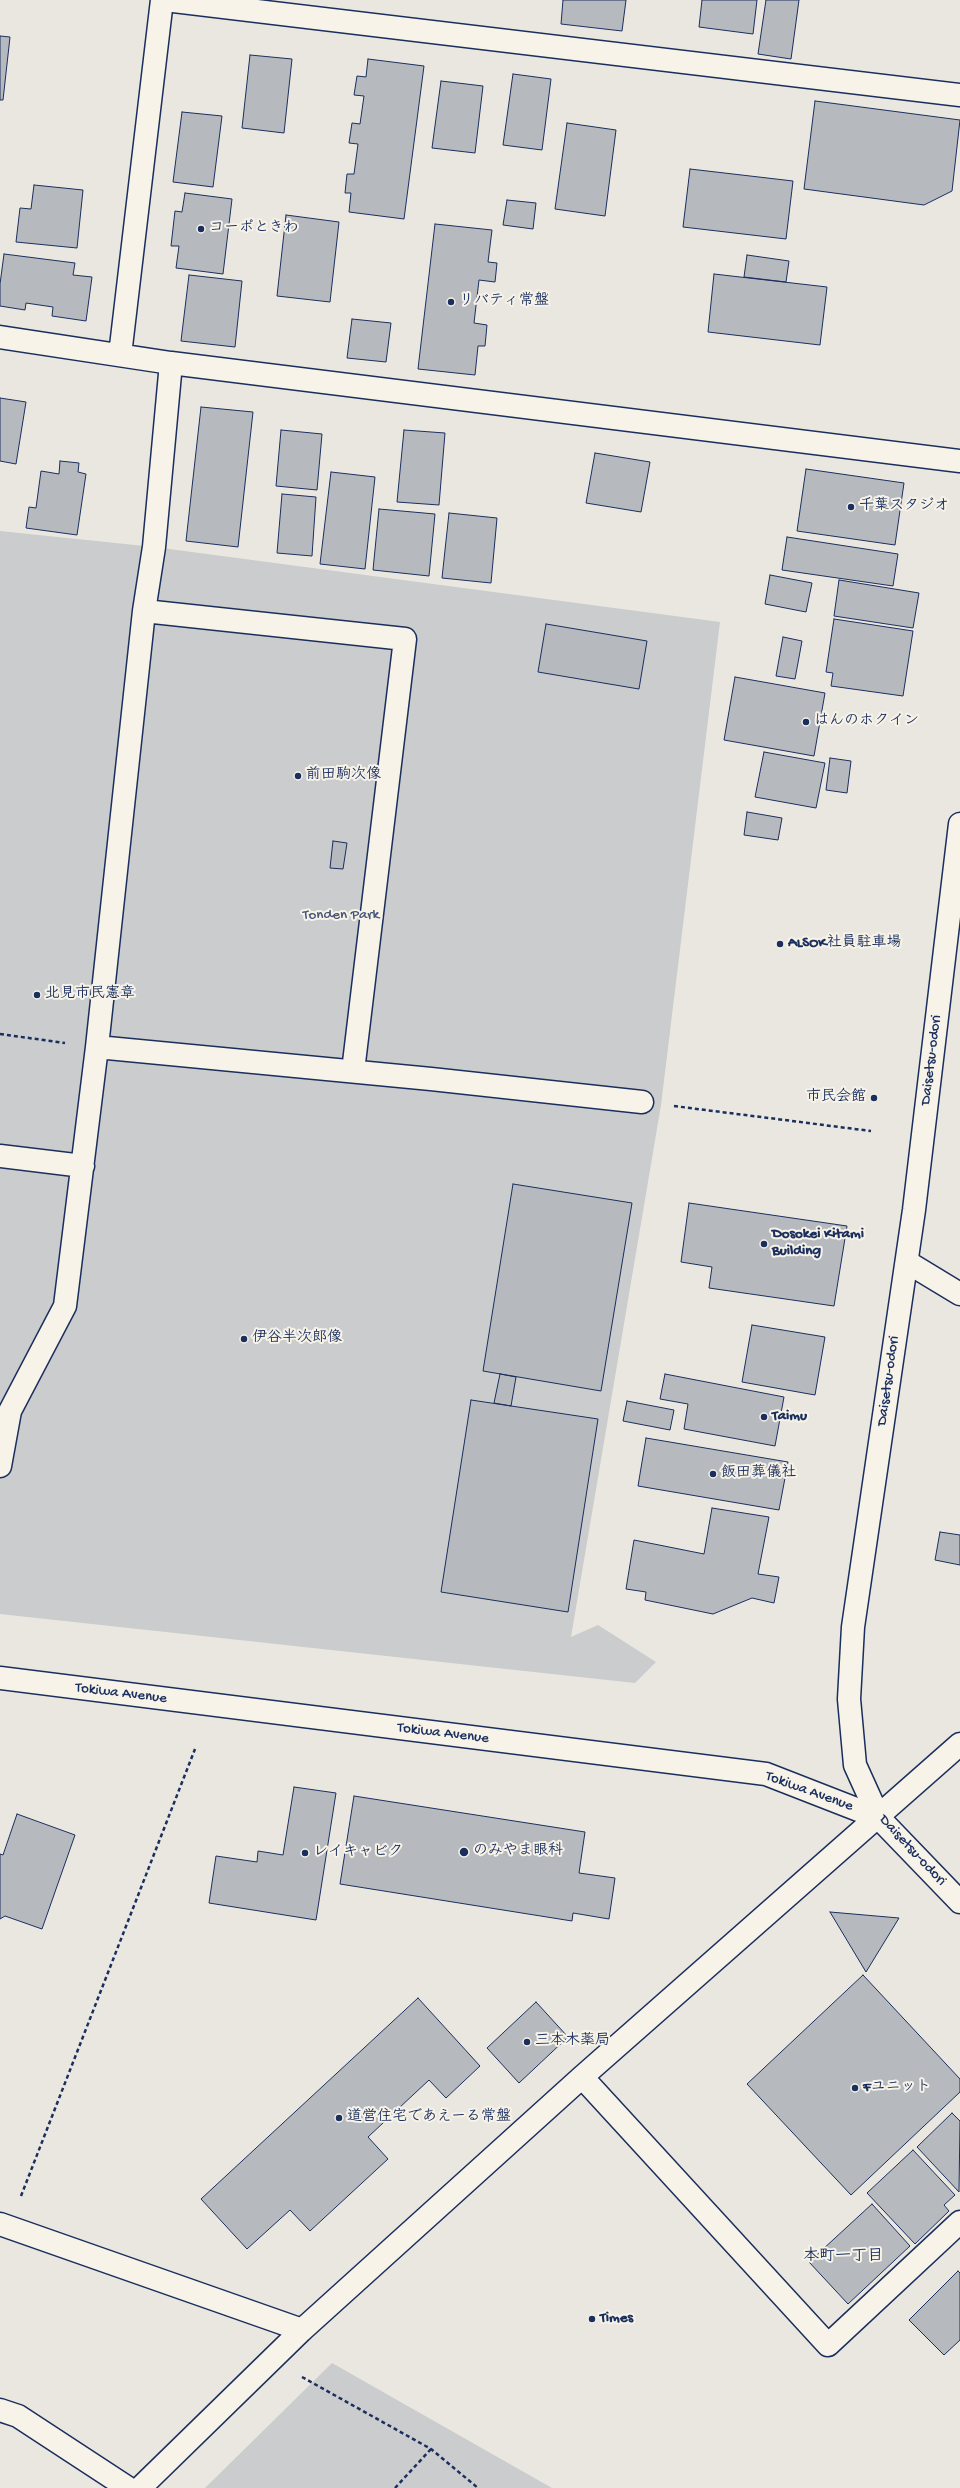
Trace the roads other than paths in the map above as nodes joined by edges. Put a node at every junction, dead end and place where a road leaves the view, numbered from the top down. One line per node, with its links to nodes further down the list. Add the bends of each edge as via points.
1 (162, 0): 5 (main road)
2 (165, 0): 3 (main road)
3 (960, 95)
4 (0, 337): 5 (main road)
5 (120, 355): 6 (main road)
6 (171, 363): 7 (main road); 8 (main road, via 154,547)
7 (960, 461)
8 (144, 611): 10 (main road); 11 (main road, via 405,639)
9 (960, 824): 15 (main road, Daisetsu-odori)
10 (97, 1047): 11 (main road); 14 (main road)
11 (352, 1071): 12 (main road)
12 (642, 1102)
13 (0, 1156): 14 (main road)
14 (83, 1166): 17 (main road, via 65,1306 10,1411)
15 (907, 1262): 16 (main road); 20 (main road, Daisetsu-odori, via 853,1627 850,1684 855,1765)
16 (960, 1294)
17 (0, 1466)
18 (0, 1678): 20 (main road, Tokiwa Avenue, via 766,1774)
19 (960, 1744): 20 (main road)
20 (879, 1818): 21 (main road, Daisetsu-odori); 22 (main road)
21 (960, 1902)
22 (582, 2078): 23 (main road, via 828,2346); 25 (main road)
23 (960, 2222)
24 (4, 2225): 25 (main road)
25 (302, 2330): 28 (main road)
26 (0, 2410): 27 (main road, via 18,2416)
27 (128, 2488)
28 (140, 2488)

